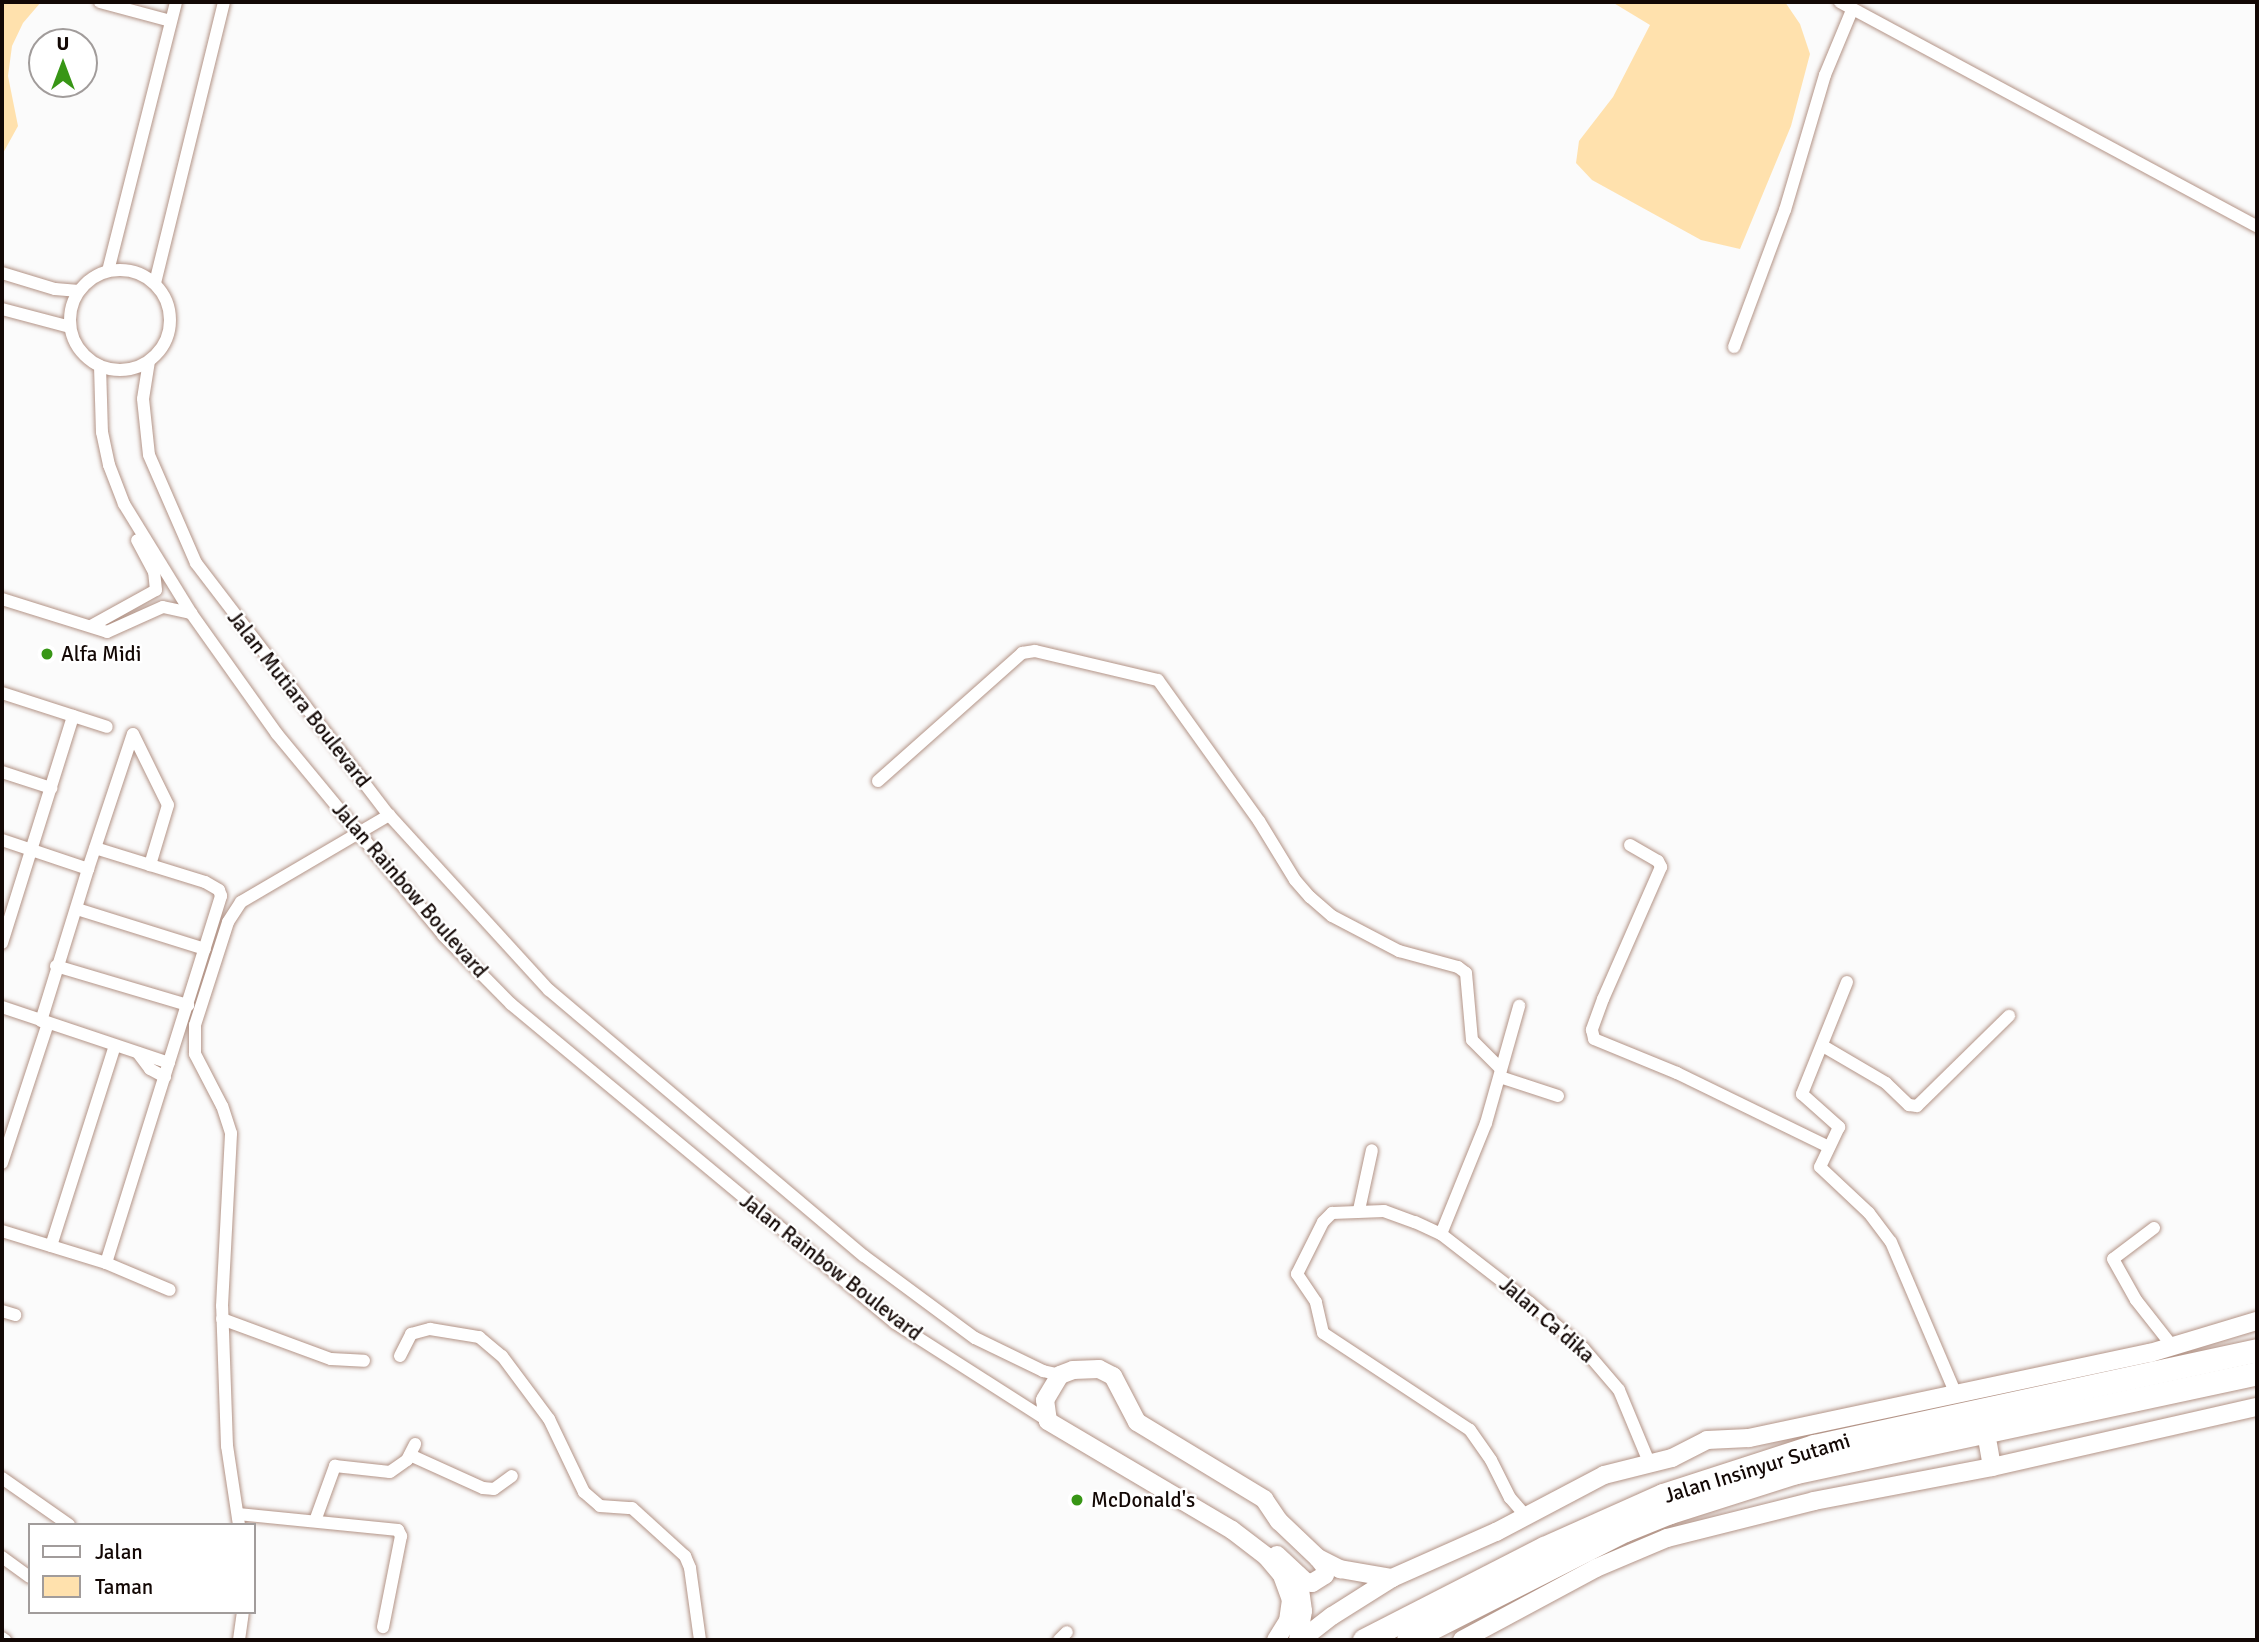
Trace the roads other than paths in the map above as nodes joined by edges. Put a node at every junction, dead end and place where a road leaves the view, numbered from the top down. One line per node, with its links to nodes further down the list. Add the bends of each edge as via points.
1 (100, 2): 6 (street)
2 (176, 2): 6 (street)
3 (224, 2): 10 (street)
4 (1840, 2): 5 (street)
5 (1852, 10): 7 (street, via 1881,21); 14 (street, via 1827,69 1785,210)
6 (171, 21): 8 (street)
7 (2257, 227)
8 (108, 271): 10 (street, via 133,271); 11 (street)
9 (2, 273): 11 (street, via 55,289)
10 (155, 283): 15 (street, via 169,304 170,330)
11 (79, 291): 13 (street)
12 (2, 309): 13 (street)
13 (70, 327): 16 (street, via 80,350)
14 (1734, 347)
15 (149, 361): 16 (street, via 125,370); 27 (street, Jalan Mutiara Boulevard, via 143,399 149,455 196,563)
16 (100, 366): 17 (street, Jalan Rainbow Boulevard, via 102,432)
17 (124, 505): 19 (street, Jalan Rainbow Boulevard); 20 (street, via 126,520 154,572 156,590)
18 (2, 599): 20 (street)
19 (191, 613): 20 (street, via 163,607 114,631); 28 (street, Jalan Rainbow Boulevard, via 278,734)
20 (92, 626)
21 (2, 693): 22 (street)
22 (73, 716): 23 (street); 26 (street)
23 (107, 727)
24 (2, 772): 26 (street)
25 (878, 781): 51 (street, via 1022,653 1035,651 1158,680 1310,897 1332,916 1390,946 1466,973 1472,1040)
26 (51, 789): 32 (street)
27 (389, 815): 28 (street); 41 (street, Jalan Mutiara Boulevard)
28 (360, 834): 66 (street, via 241,902 228,922 195,1025 195,1054 222,1106 230,1133); 76 (street, Jalan Rainbow Boulevard, via 443,935 511,1004 895,1323)
29 (2, 840): 32 (street)
30 (1630, 845): 54 (street, via 1661,867 1603,999 1592,1030 1594,1039 1677,1073)
31 (95, 848): 33 (street); 33 (street, via 133,734 168,805); 34 (street)
32 (30, 852): 34 (street); 36 (street)
33 (150, 865): 38 (street, via 219,890)
34 (88, 869): 35 (street)
35 (76, 909): 38 (street); 39 (street)
36 (6, 915): 37 (street)
37 (2, 943)
38 (205, 949): 42 (street)
39 (56, 966): 42 (street); 46 (street)
40 (1847, 982): 48 (street)
41 (549, 990): 73 (street, Jalan Rainbow Boulevard, via 864,1256 975,1338)
42 (188, 1005): 50 (street)
43 (1519, 1006): 51 (street)
44 (2, 1007): 46 (street)
45 (2009, 1016): 48 (street, via 1917,1106)
46 (45, 1022): 47 (street); 56 (street)
47 (116, 1046): 49 (street); 61 (street)
48 (1823, 1046): 54 (street, via 1802,1094 1839,1127)
49 (138, 1053): 50 (street); 52 (street, via 150,1069)
50 (169, 1063): 52 (street)
51 (1500, 1073): 53 (street); 60 (street, via 1486,1123)
52 (165, 1077): 62 (street)
53 (1558, 1096)
54 (1829, 1147): 74 (street, via 1820,1167 1869,1213 1891,1242)
55 (1372, 1150): 57 (street)
56 (2, 1163)
57 (1359, 1210): 60 (street, Jalan Ca'dika, via 1395,1214); 82 (street, via 1328,1216 1298,1270 1299,1280 1316,1303 1323,1334 1469,1430)
58 (2154, 1228): 68 (street, via 2114,1255 2113,1262)
59 (2, 1231): 61 (street)
60 (1441, 1234): 78 (street, Jalan Ca'dika, via 1530,1303 1600,1366 1619,1390)
61 (51, 1246): 62 (street)
62 (106, 1263): 63 (street)
63 (170, 1290)
64 (2, 1311): 65 (street)
65 (15, 1315)
66 (222, 1319): 71 (street, via 331,1359); 83 (street, via 226,1446)
67 (2257, 1321): 68 (street)
68 (2173, 1347): 74 (street, via 1977,1395)
69 (2257, 1350): 98 (highway, Jalan Insinyur Sutami, via 1814,1446 1663,1495 1545,1548)
70 (400, 1356): 95 (street, via 411,1334 430,1329 479,1337 502,1356 549,1419 584,1492 600,1506 632,1508 685,1556)
71 (364, 1361)
72 (2257, 1373): 99 (highway, Jalan Insinyur Sutami, via 1770,1480 1670,1511)
73 (1060, 1375): 76 (street, via 1045,1400); 88 (street, via 1099,1369 1113,1376 1137,1422 1264,1499 1279,1521)
74 (1955, 1392): 78 (street, via 1749,1438 1707,1440 1672,1458)
75 (2257, 1407): 79 (street)
76 (1048, 1421): 86 (street)
77 (1987, 1444): 79 (street)
78 (1649, 1462): 82 (street, via 1604,1475)
79 (1992, 1468): 100 (street, via 1814,1501 1667,1538 1596,1568)
80 (512, 1476): 84 (street, via 494,1489 483,1488 413,1449 400,1467 390,1472 335,1466)
81 (2, 1478): 85 (street)
82 (1525, 1515): 91 (street)
83 (239, 1519): 84 (street)
84 (315, 1521): 93 (street, via 400,1533)
85 (66, 1523)
86 (1232, 1530): 90 (street, via 1253,1537); 96 (street, via 1282,1575 1291,1600 1288,1622)
87 (2, 1557): 89 (street)
88 (1318, 1558): 90 (street, via 1325,1567 1319,1581 1306,1582); 91 (street, via 1339,1569)
89 (28, 1576)
90 (1298, 1576): 97 (street, via 1303,1611)
91 (1391, 1578): 97 (street)
92 (243, 1614): 94 (street)
93 (383, 1627)
94 (239, 1640)
95 (700, 1640)
96 (1276, 1640)
97 (1300, 1640)
98 (1364, 1640)
99 (1408, 1640)
100 (1462, 1640)

